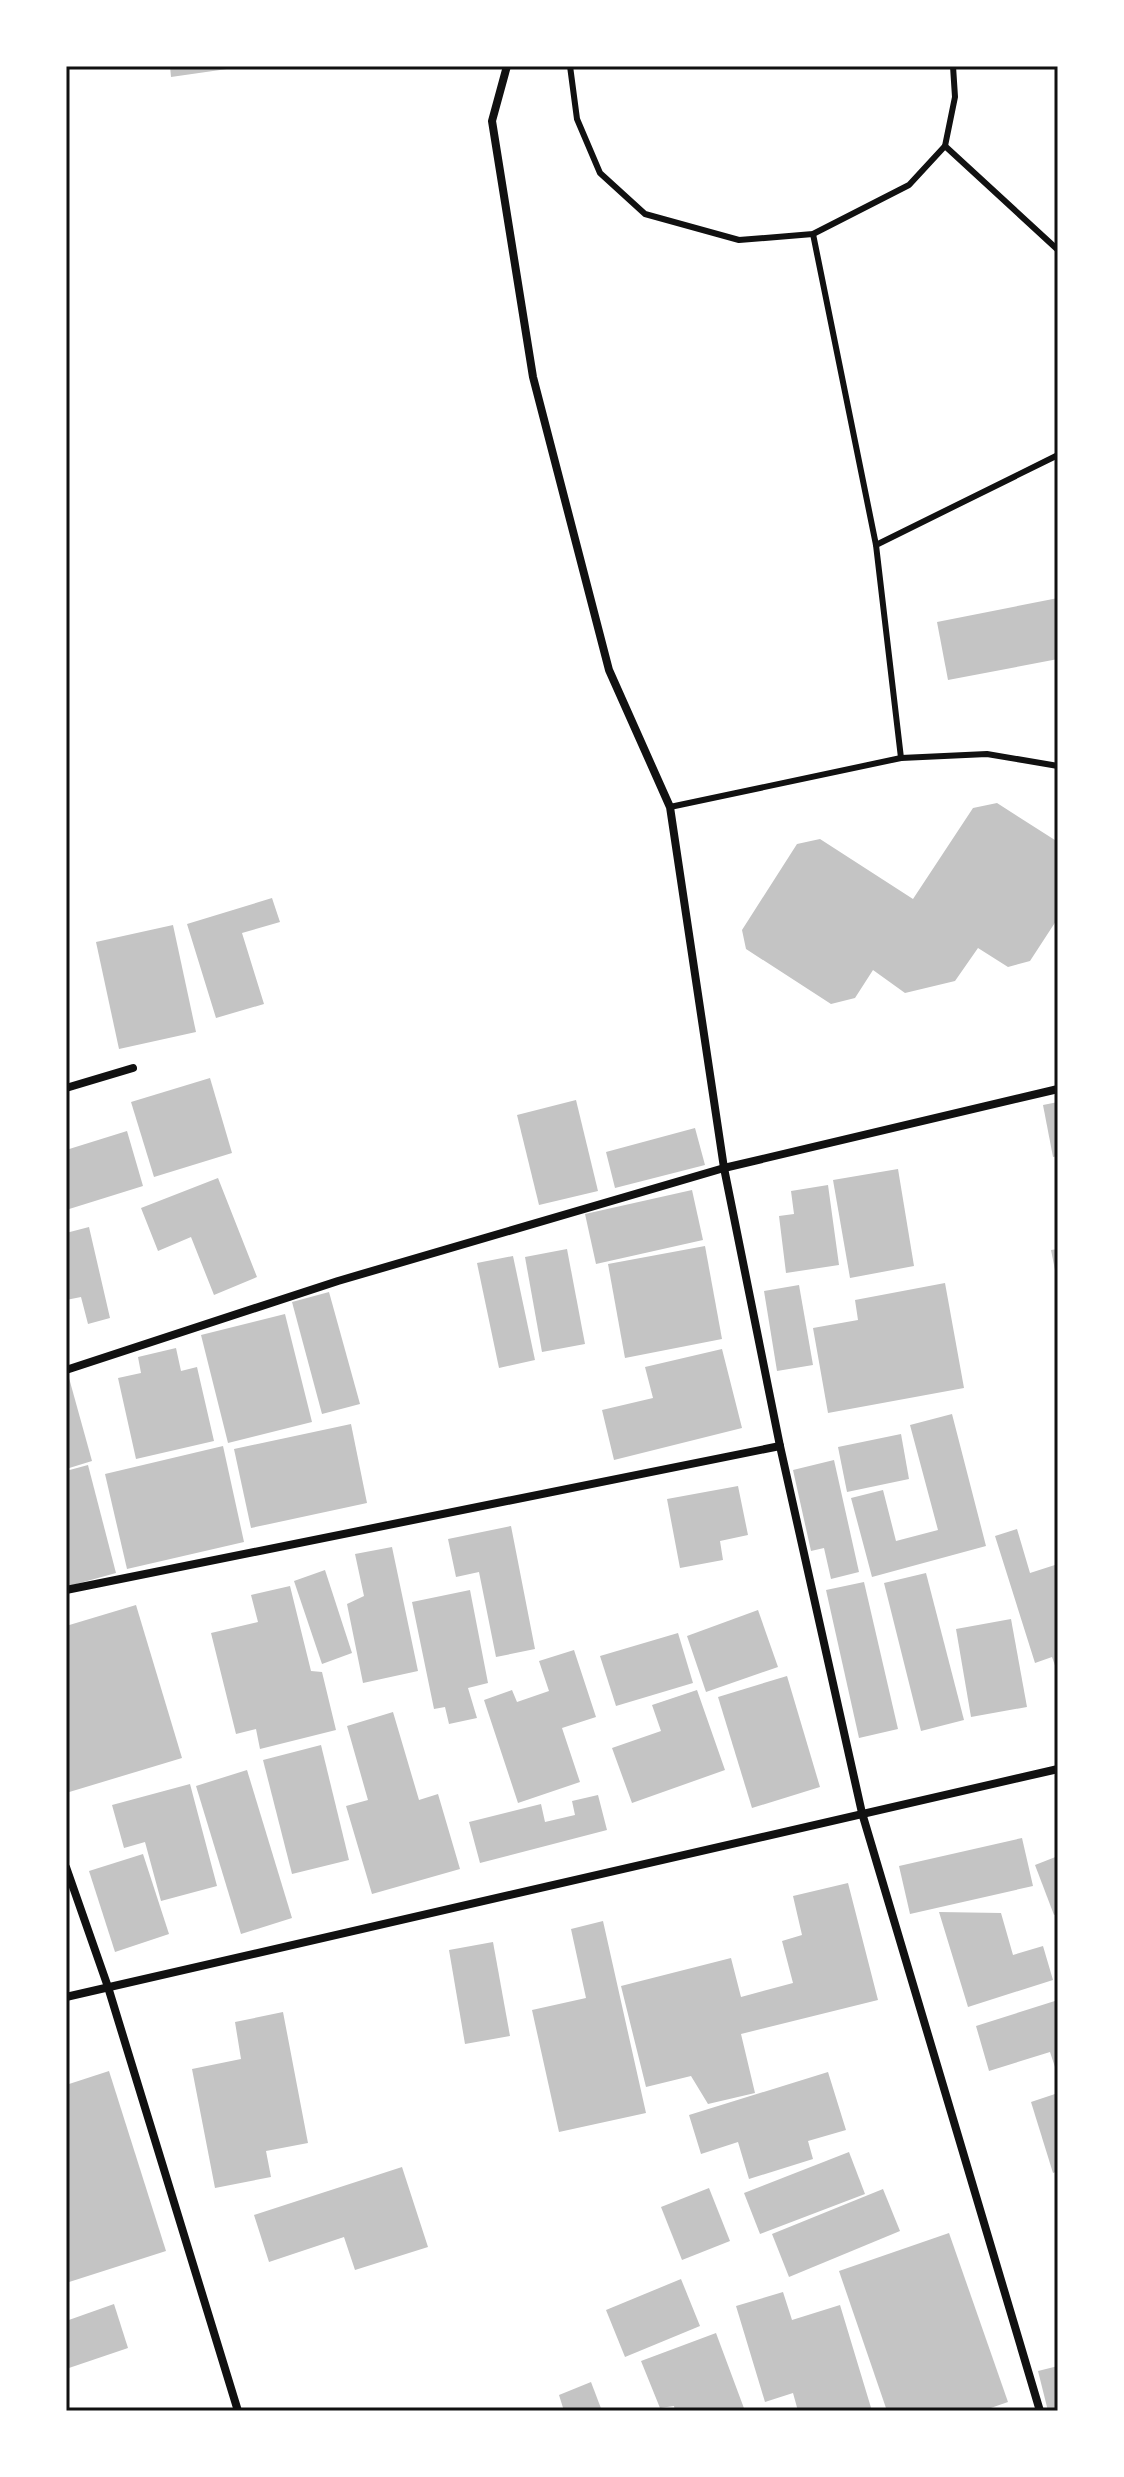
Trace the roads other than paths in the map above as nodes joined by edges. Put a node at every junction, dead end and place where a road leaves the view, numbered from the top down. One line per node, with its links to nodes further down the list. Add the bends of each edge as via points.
1 (507, 66): 11 (street, via 492,121 533,377 609,670)
2 (570, 66): 5 (lane, via 577,119 600,173 645,214 739,240)
3 (953, 66): 4 (lane, via 955,97)
4 (945, 146): 5 (lane, via 909,185); 6 (lane)
5 (813, 234): 8 (lane)
6 (1058, 250)
7 (1058, 455): 8 (lane)
8 (876, 545): 9 (lane)
9 (901, 758): 10 (lane, via 987,754); 11 (lane)
10 (1058, 766)
11 (670, 807): 15 (street)
12 (133, 1068): 13 (street)
13 (66, 1088)
14 (1058, 1089): 15 (street)
15 (724, 1168): 16 (street, via 338,1281); 17 (street)
16 (66, 1370)
17 (780, 1446): 18 (street); 20 (street)
18 (66, 1590)
19 (1058, 1769): 20 (street)
20 (862, 1813): 22 (street); 25 (street)
21 (66, 1867): 22 (street)
22 (108, 1987): 23 (street); 24 (street)
23 (66, 1997)
24 (238, 2411)
25 (1040, 2411)

